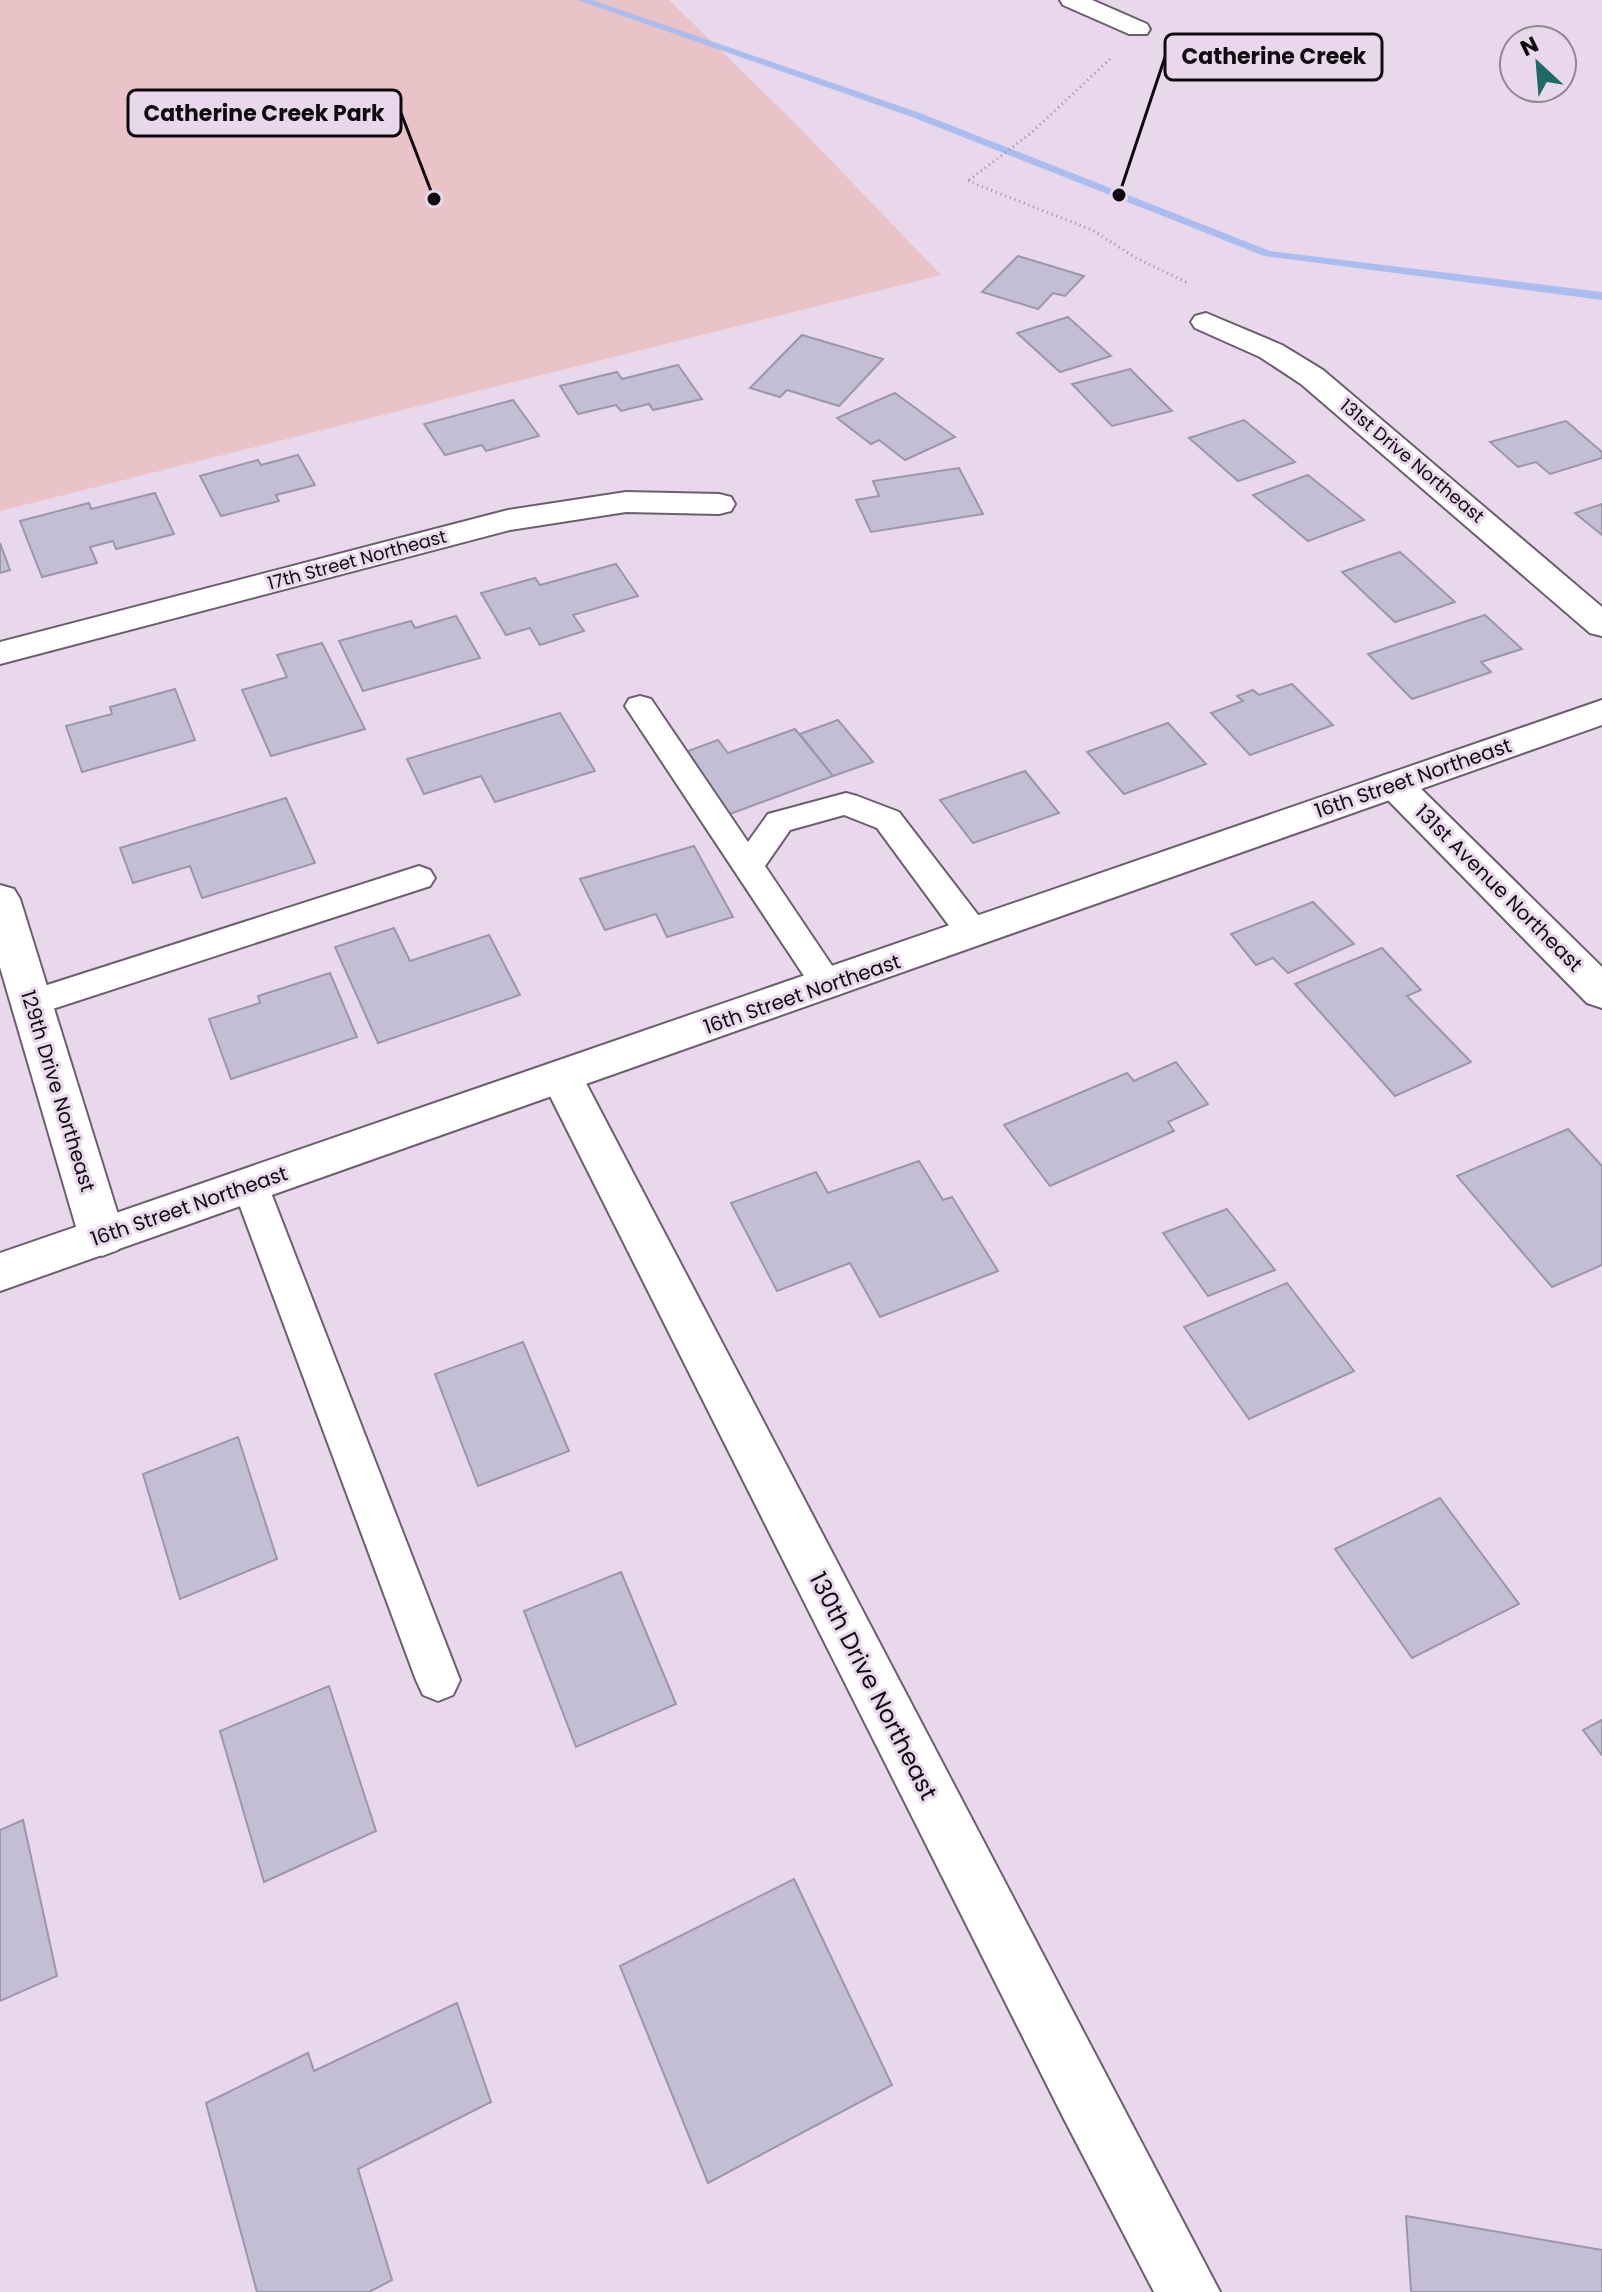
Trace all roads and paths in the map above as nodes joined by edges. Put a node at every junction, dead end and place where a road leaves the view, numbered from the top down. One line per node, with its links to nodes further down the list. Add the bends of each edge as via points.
1 (1072, 0): 2 (street)
2 (1138, 29): 3 (path, via 1030,134 968,181 1092,230 1199,288)
3 (1206, 322): 5 (street, 131st Drive Northeast, via 1271,351 1312,377)
4 (719, 504): 6 (street, 17th Street Northeast, via 626,502 508,520)
5 (1602, 625)
6 (0, 653)
7 (640, 706): 10 (lane)
8 (1602, 712): 9 (street, 16th Street Northeast)
9 (1395, 785): 13 (street, 16th Street Northeast); 15 (street, 131st Avenue Northeast)
10 (748, 866): 13 (lane, via 779,822 846,804 888,820); 14 (lane)
11 (419, 878): 16 (lane)
12 (0, 899): 16 (street, 129th Drive Northeast)
13 (973, 933): 14 (street, 16th Street Northeast)
14 (828, 985): 17 (street, 16th Street Northeast)
15 (1602, 992)
16 (31, 1003): 19 (street, 129th Drive Northeast)
17 (562, 1078): 18 (street, 16th Street Northeast); 22 (street, 130th Drive Northeast)
18 (250, 1185): 19 (street, 16th Street Northeast); 21 (lane)
19 (102, 1237): 20 (street, 16th Street Northeast)
20 (0, 1272)
21 (438, 1680)
22 (1188, 2292)

